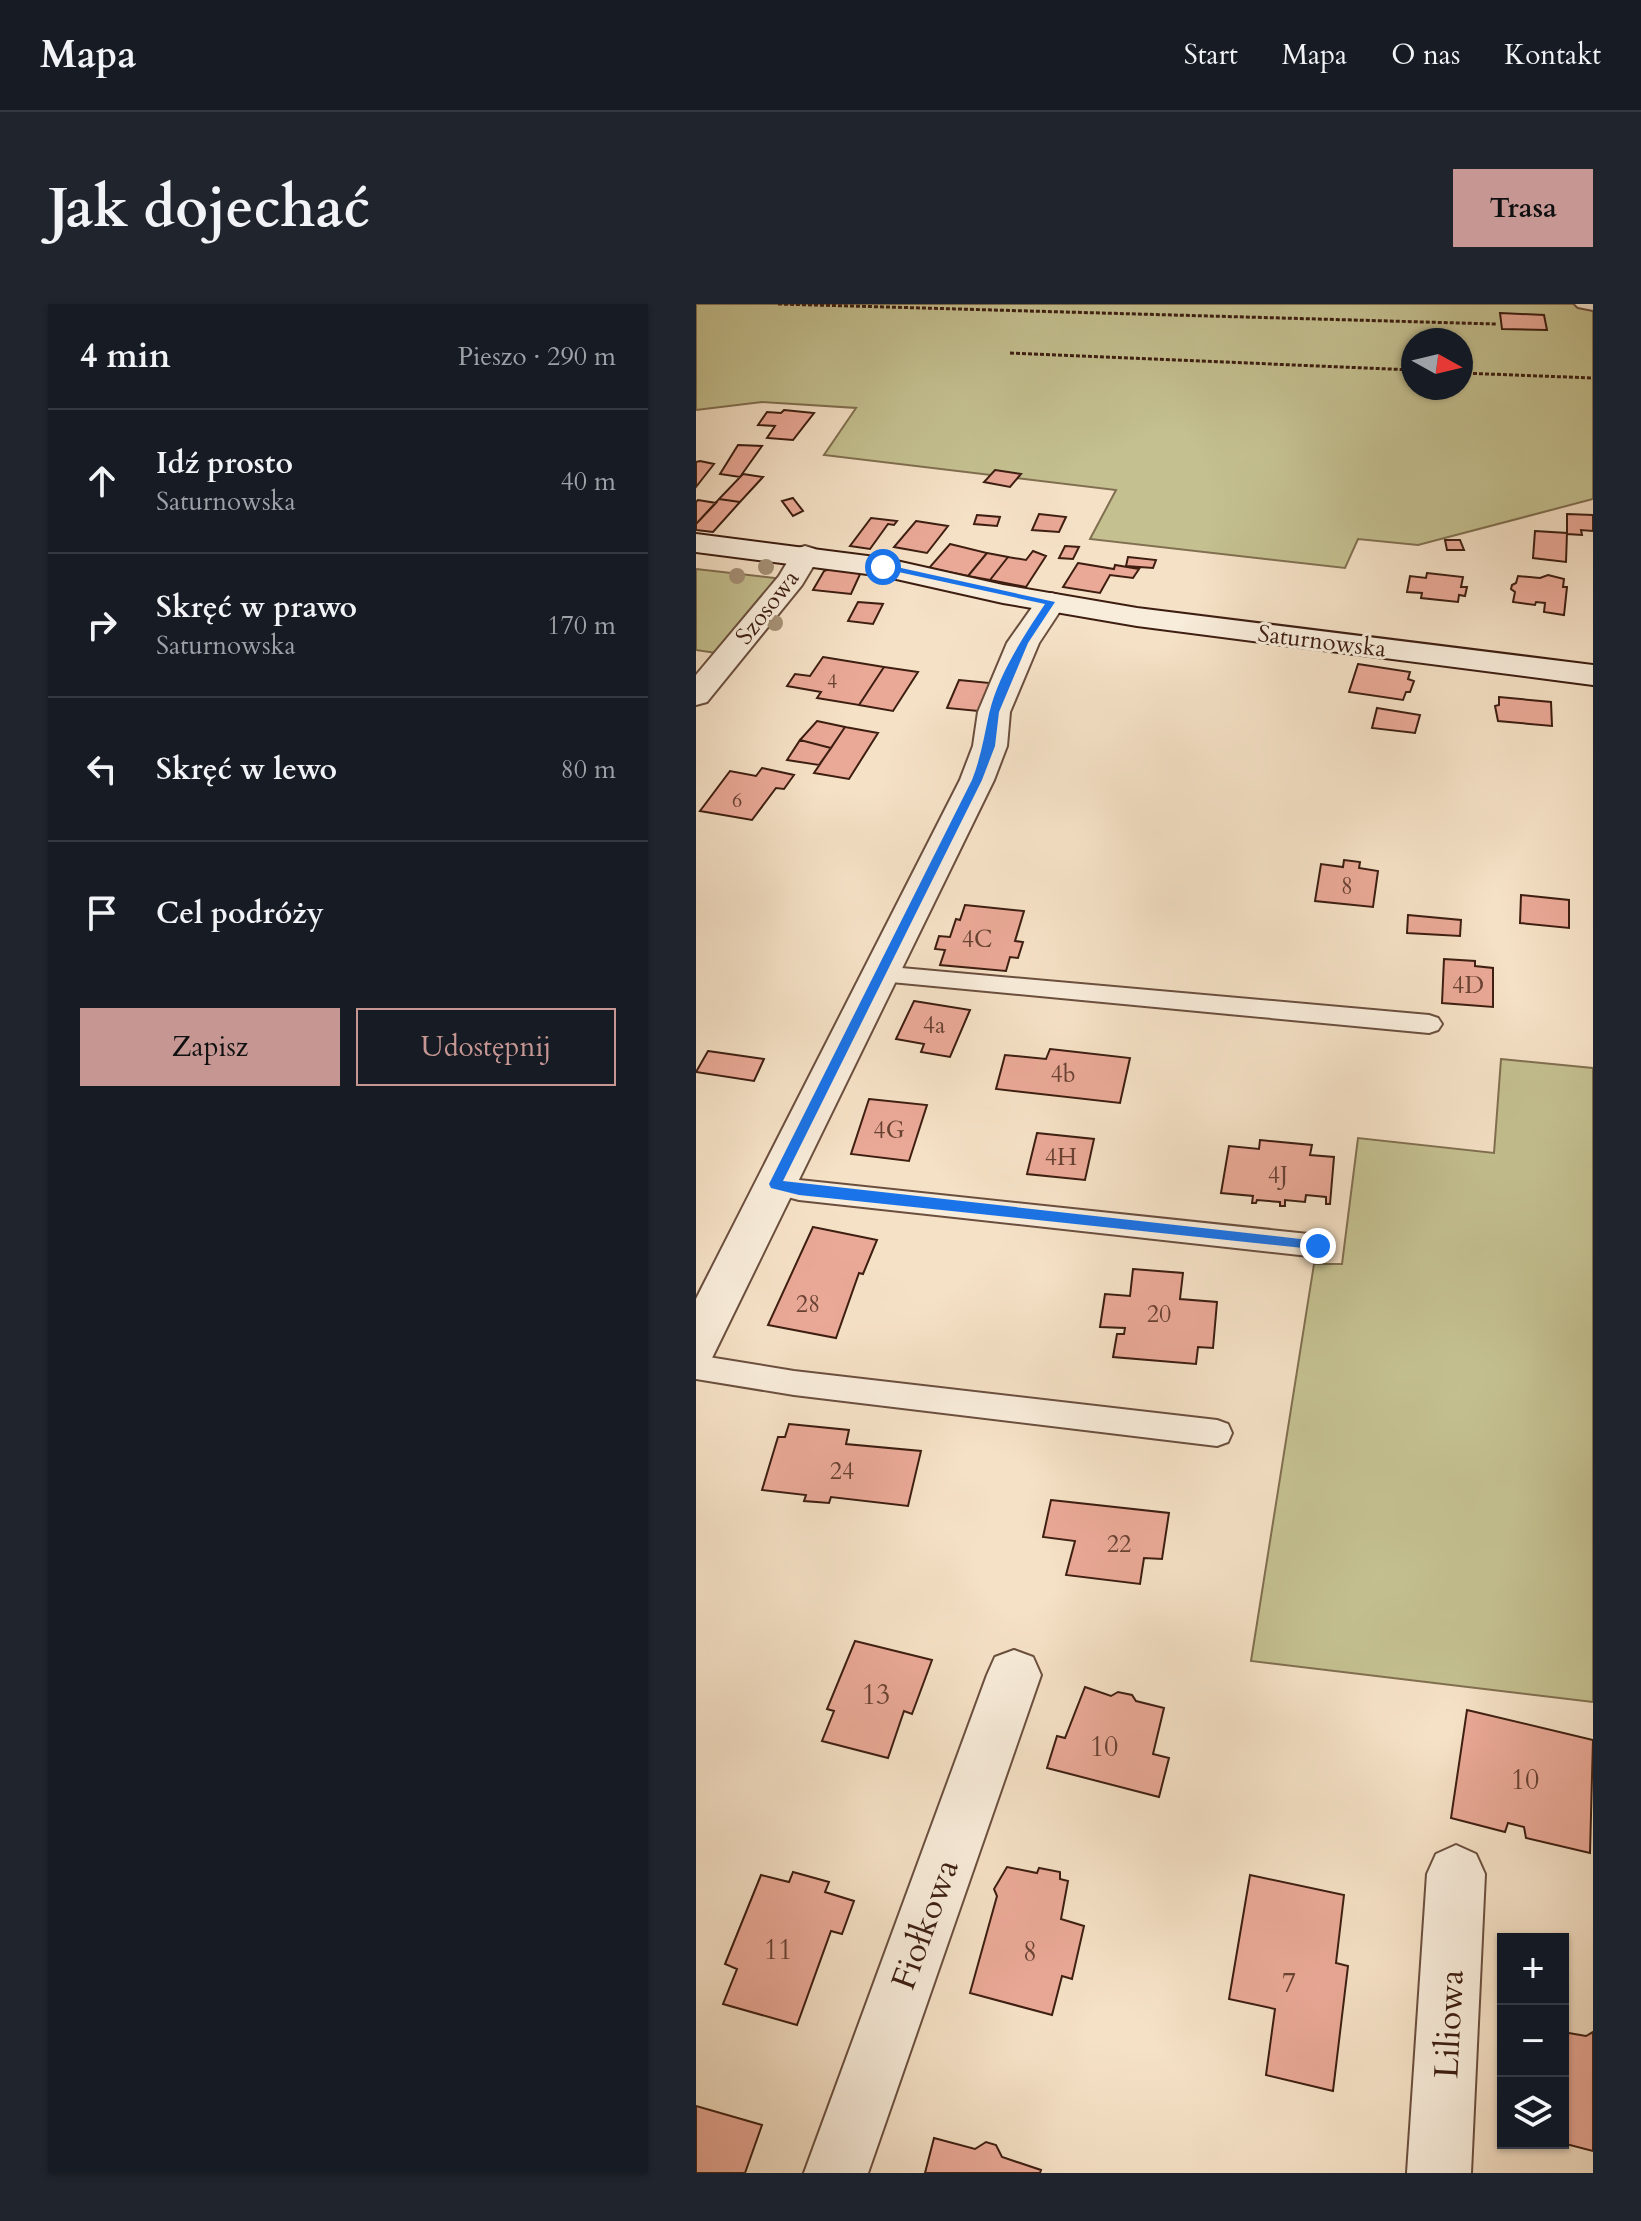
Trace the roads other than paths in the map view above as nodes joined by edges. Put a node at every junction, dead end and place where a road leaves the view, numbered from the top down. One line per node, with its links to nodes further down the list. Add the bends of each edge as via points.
1 (1583, 304): 2 (lane)
2 (1593, 305)
3 (696, 543): 4 (street, Saturnowska)
4 (805, 555): 5 (street, Saturnowska); 7 (street, Szosowa, via 792,579)
5 (1051, 602): 6 (street, Saturnowska); 8 (street, via 1023,643 994,712 990,746 977,780)
6 (1593, 675)
7 (696, 695)
8 (879, 974): 9 (lane); 10 (street)
9 (1429, 1024)
10 (775, 1184): 11 (lane); 12 (street)
11 (1318, 1246)
12 (696, 1345)
13 (696, 1367): 14 (lane)
14 (1217, 1433)
15 (1014, 1675): 17 (street, Fiołkowa)
16 (1456, 1874): 18 (street, Liliowa)
17 (836, 2173)
18 (1439, 2173)

